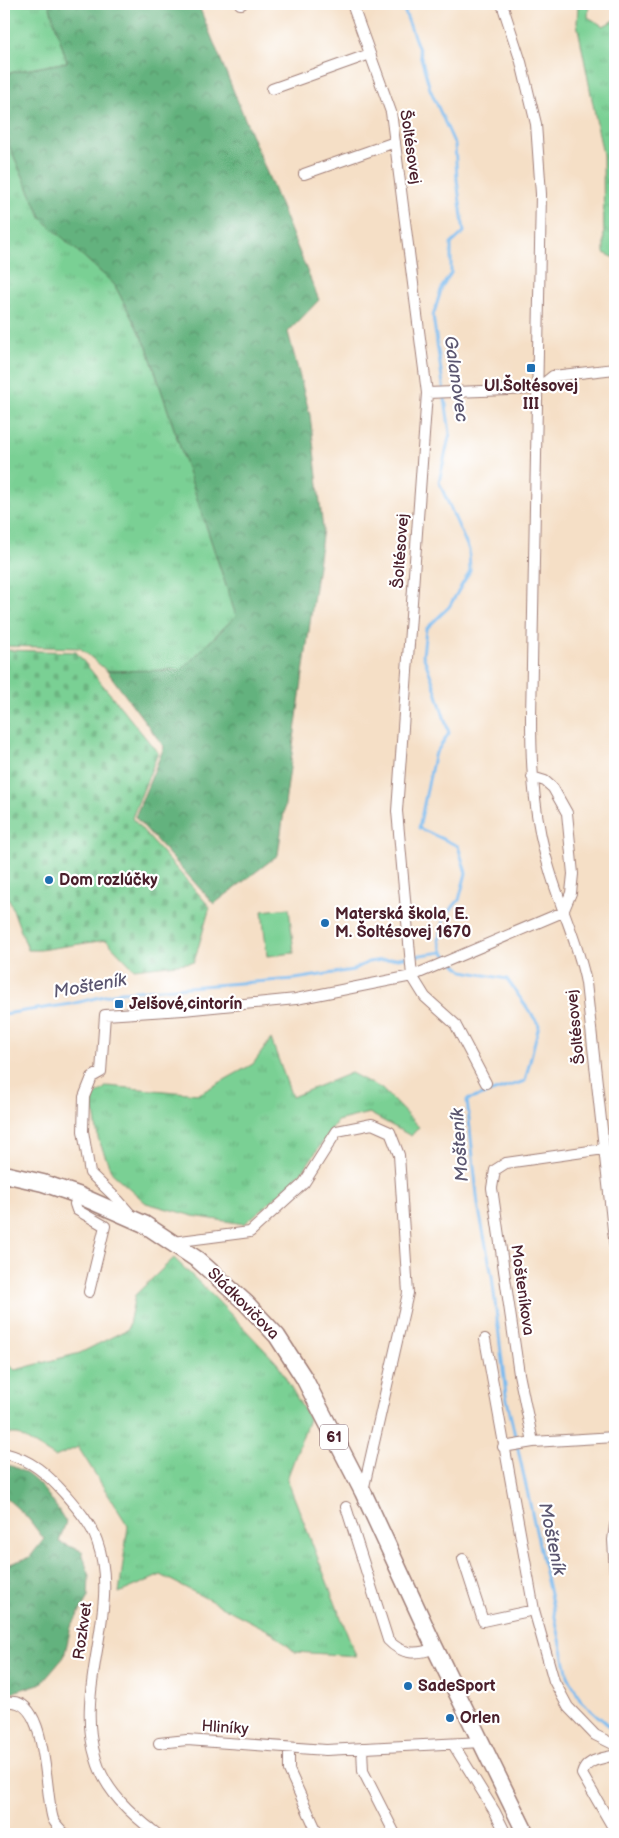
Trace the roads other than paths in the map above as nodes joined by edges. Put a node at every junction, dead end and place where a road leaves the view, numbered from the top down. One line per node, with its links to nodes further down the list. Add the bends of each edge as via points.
1 (352, 4): 3 (street, Šoltésovej)
2 (502, 4): 8 (street, Šoltésovej, via 536,124 540,194)
3 (370, 54): 4 (street); 5 (street, Šoltésovej, via 392,112)
4 (272, 89)
5 (395, 142): 6 (street); 9 (street, Šoltésovej)
6 (304, 174)
7 (615, 369): 8 (street, via 553,376)
8 (537, 389): 9 (street); 10 (street, Šoltésovej)
9 (427, 393): 12 (street, Šoltésovej, via 397,811)
10 (532, 777): 11 (street, Šoltésovej, via 543,846); 11 (street, via 553,788 567,814 573,874 571,893)
11 (563, 912): 12 (street); 14 (street, Šoltésovej, via 581,958 586,983)
12 (412, 976): 13 (street, Šoltésovej, via 425,998 455,1024); 17 (street, via 296,999 105,1014 101,1072 92,1077 84,1097 83,1131 90,1173)
13 (486, 1083)
14 (604, 1149): 19 (street, Šoltésovej); 23 (street, Mošteníkova, via 506,1163 495,1170 492,1188 518,1374)
15 (4, 1174): 16 (main road, Sládkovičova / 61)
16 (78, 1194): 17 (main road, Sládkovičova / 61); 20 (street, via 77,1210 105,1226)
17 (134, 1219): 18 (main road, Sládkovičova / 61)
18 (173, 1242): 26 (main road, Sládkovičova / 61, via 216,1275 277,1336 304,1378); 26 (street, via 250,1232 304,1183 337,1131 372,1124 390,1132 399,1155 408,1293)
19 (615, 1248)
20 (89, 1292)
21 (485, 1339): 24 (street)
22 (615, 1436): 23 (street)
23 (533, 1442): 24 (street)
24 (513, 1445): 31 (street)
25 (4, 1453): 43 (street, Rozkvet, via 19,1457 48,1475 77,1507 97,1541 102,1566 103,1608 88,1709 90,1734 103,1778 114,1794)
26 (362, 1492): 32 (main road, Sládkovičova / 61)
27 (346, 1507): 32 (street, via 388,1640 403,1652 415,1654)
28 (615, 1524): 30 (street)
29 (463, 1559): 31 (street, via 483,1622)
30 (615, 1574)
31 (534, 1610): 37 (street, via 554,1681 568,1707 595,1735)
32 (435, 1648): 34 (main road, Sládkovičova / 61)
33 (4, 1703): 42 (street, via 11,1701 25,1706 37,1725 53,1820)
34 (482, 1742): 36 (street, Hliníky); 47 (main road, Sládkovičova / 61)
35 (159, 1743): 38 (street, Hliníky, via 187,1740)
36 (453, 1744): 39 (street, Hliníky); 46 (street, via 496,1812)
37 (615, 1745)
38 (289, 1748): 39 (street, Hliníky); 44 (street, via 289,1770)
39 (362, 1748): 45 (street, via 363,1771)
40 (615, 1755): 41 (street, via 588,1763 582,1774)
41 (615, 1831)
42 (65, 1834)
43 (157, 1834)
44 (318, 1834)
45 (395, 1834)
46 (506, 1834)
47 (526, 1834)

